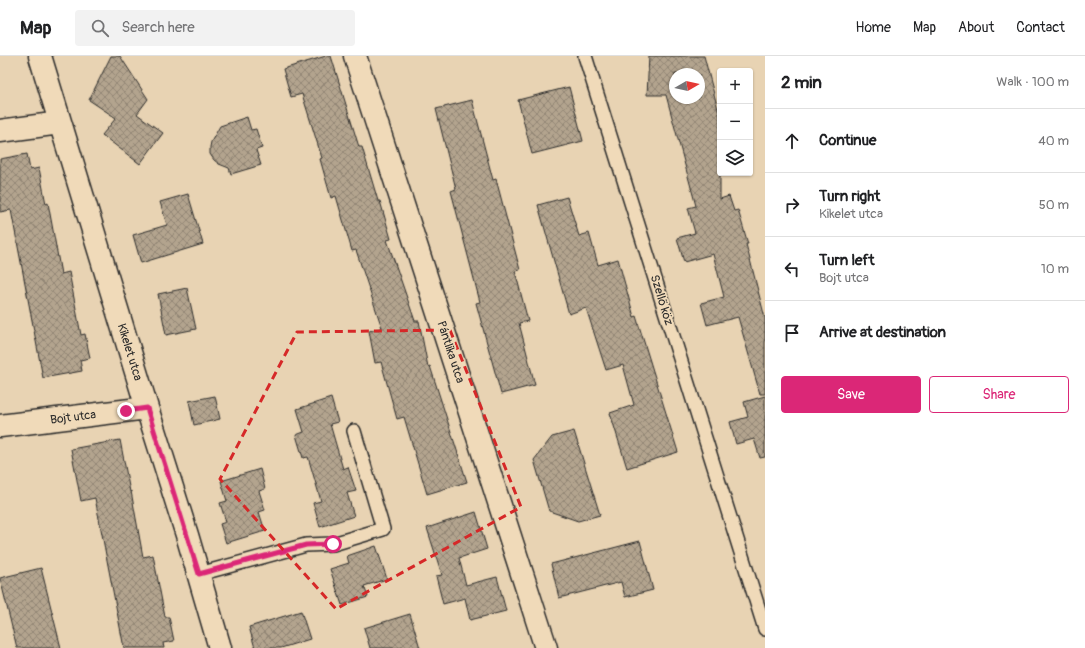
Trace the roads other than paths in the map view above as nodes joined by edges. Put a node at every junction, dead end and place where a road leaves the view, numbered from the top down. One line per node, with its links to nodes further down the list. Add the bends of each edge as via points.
1 (40, 56): 4 (street, Kikelet utca)
2 (355, 56): 12 (street, Pántlika utca)
3 (585, 56): 10 (lane, Szellő köz)
4 (60, 123): 5 (street); 6 (street, Kikelet utca)
5 (0, 131)
6 (147, 408): 7 (street, Bojt utca); 9 (street, Kikelet utca)
7 (0, 426)
8 (354, 432): 9 (lane, via 383,529 333,544 306,545)
9 (199, 574): 11 (street, Kikelet utca)
10 (765, 629)
11 (220, 648)
12 (546, 648)

